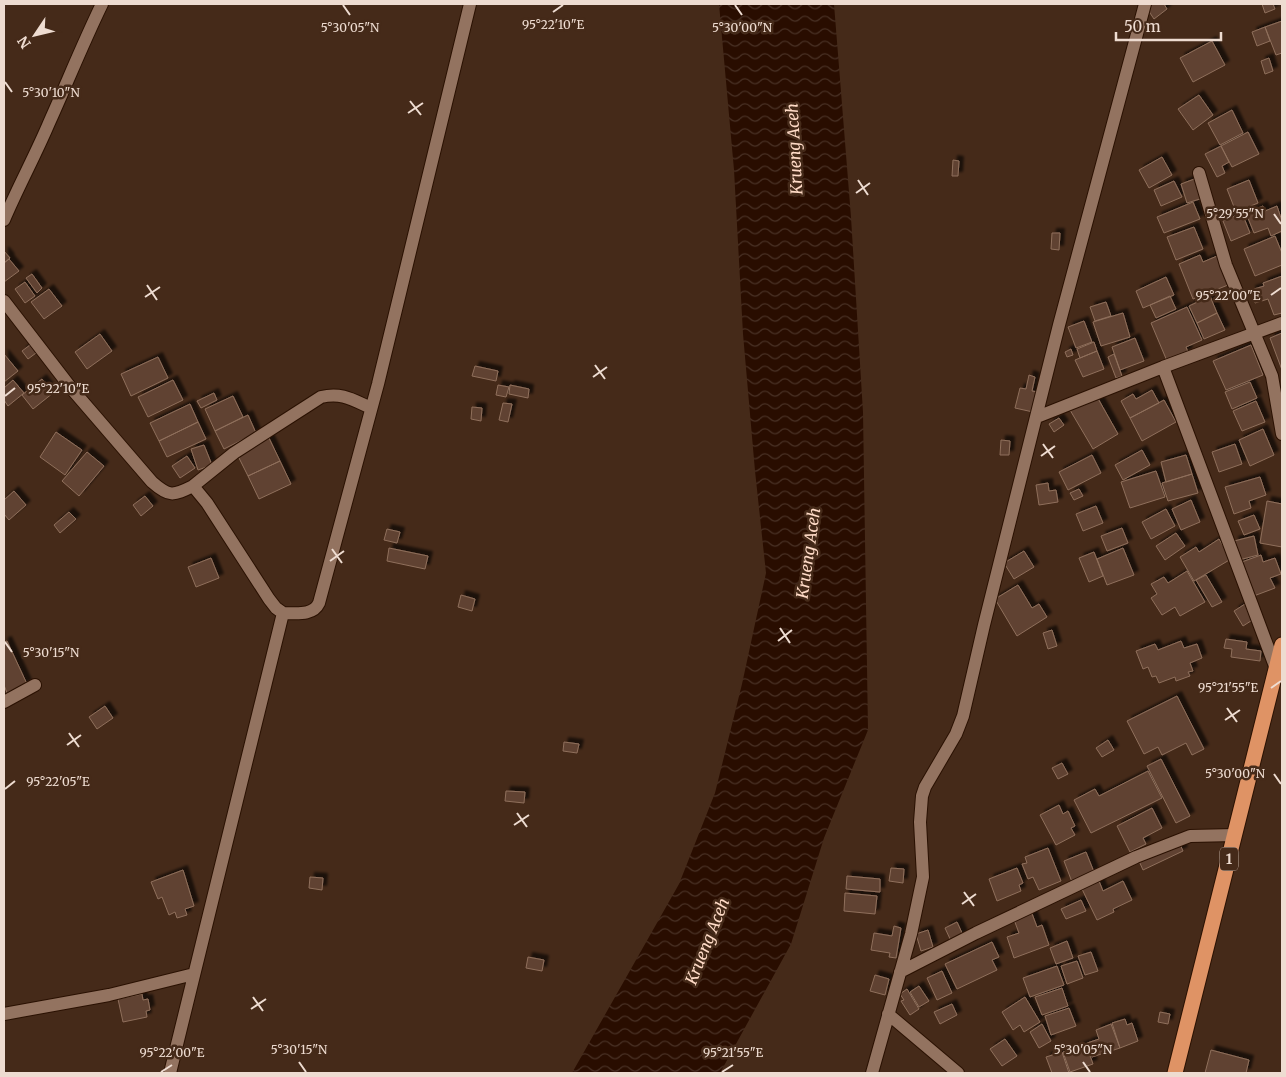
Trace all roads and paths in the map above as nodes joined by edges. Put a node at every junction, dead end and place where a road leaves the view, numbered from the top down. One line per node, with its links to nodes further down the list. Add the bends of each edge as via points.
1 (102, 4): 5 (street)
2 (470, 4): 10 (street)
3 (1145, 4): 11 (street)
4 (1199, 173): 8 (street, via 1226,265)
5 (4, 220)
6 (4, 302): 13 (street, via 70,388 152,482 170,494)
7 (1282, 323): 8 (street)
8 (1254, 334): 9 (street); 12 (street, via 1272,376)
9 (1163, 367): 11 (street); 16 (street)
10 (371, 408): 13 (street, via 343,395 322,397 234,453); 14 (street, via 319,603 312,612)
11 (1037, 416): 20 (street, via 963,716 922,796 920,839 923,877)
12 (1282, 434)
13 (193, 486): 14 (street, via 269,599)
14 (283, 613): 21 (street)
15 (1282, 645): 16 (highway, 1)
16 (1276, 669): 19 (highway, 1)
17 (35, 685): 18 (street)
18 (4, 702)
19 (1235, 835): 20 (street, via 1190,836 1136,857); 27 (highway, 1)
20 (900, 972): 23 (street)
21 (194, 974): 22 (street, via 109,995); 24 (street)
22 (4, 1014)
23 (888, 1014): 25 (street); 26 (street)
24 (170, 1073)
25 (872, 1073)
26 (958, 1073)
27 (1175, 1073)

